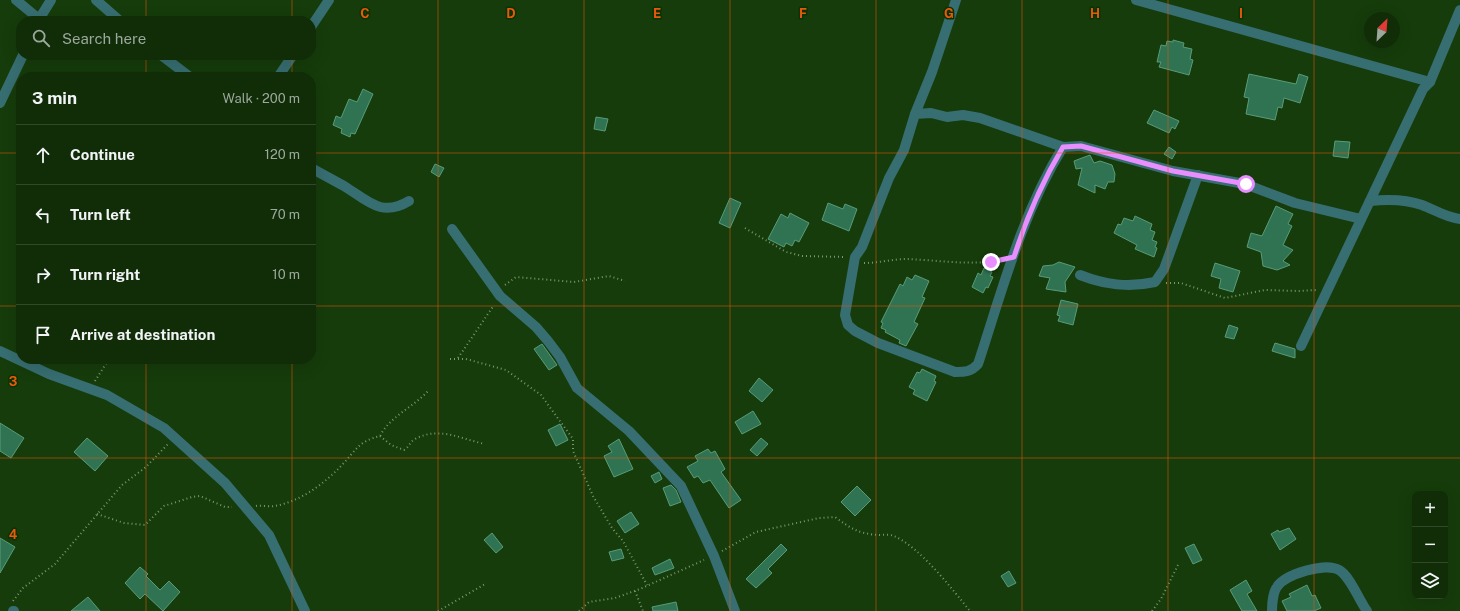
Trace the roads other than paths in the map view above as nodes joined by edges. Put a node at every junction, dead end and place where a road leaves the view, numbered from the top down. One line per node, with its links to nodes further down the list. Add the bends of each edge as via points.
1 (16, 0): 8 (street)
2 (51, 0): 9 (street)
3 (96, 0): 10 (street)
4 (329, 0): 11 (street)
5 (956, 0): 18 (street)
6 (1136, 0): 17 (street)
7 (1460, 10): 17 (street)
8 (34, 16)
9 (41, 16)
10 (114, 16)
11 (316, 20)
12 (21, 60): 19 (street)
13 (168, 60): 15 (street)
14 (290, 60): 16 (street)
15 (183, 72)
16 (281, 72)
17 (1430, 82): 26 (street, via 1423,89)
18 (922, 98): 20 (street); 21 (street)
19 (0, 102)
20 (915, 114): 21 (street); 22 (street, via 904,150 889,178 862,247 854,260 844,315 848,325 855,331 878,343 955,372 967,372 978,364 1025,222 1050,168)
21 (931, 114): 22 (street, via 980,118)
22 (1063, 147): 24 (street, via 1081,146 1173,171)
23 (316, 171): 25 (street, via 372,206 387,208 401,206)
24 (1198, 175): 27 (street, via 1246,184 1295,203); 30 (street, via 1164,270 1155,282 1140,285 1100,283)
25 (409, 201)
26 (1370, 201): 27 (street); 28 (street, via 1404,200 1450,218)
27 (1361, 219): 31 (street)
28 (1460, 219)
29 (452, 229): 36 (street, via 500,296 536,327 548,341 577,388 629,431 681,486 714,556)
30 (1080, 275)
31 (1301, 346)
32 (0, 351): 33 (street)
33 (16, 359)
34 (28, 364): 35 (street, via 107,396 164,428 225,484 269,535)
35 (305, 611)
36 (735, 611)
37 (1272, 611): 38 (street, via 1276,588 1283,580 1299,572 1328,567 1339,570 1348,580)
38 (1367, 611)

